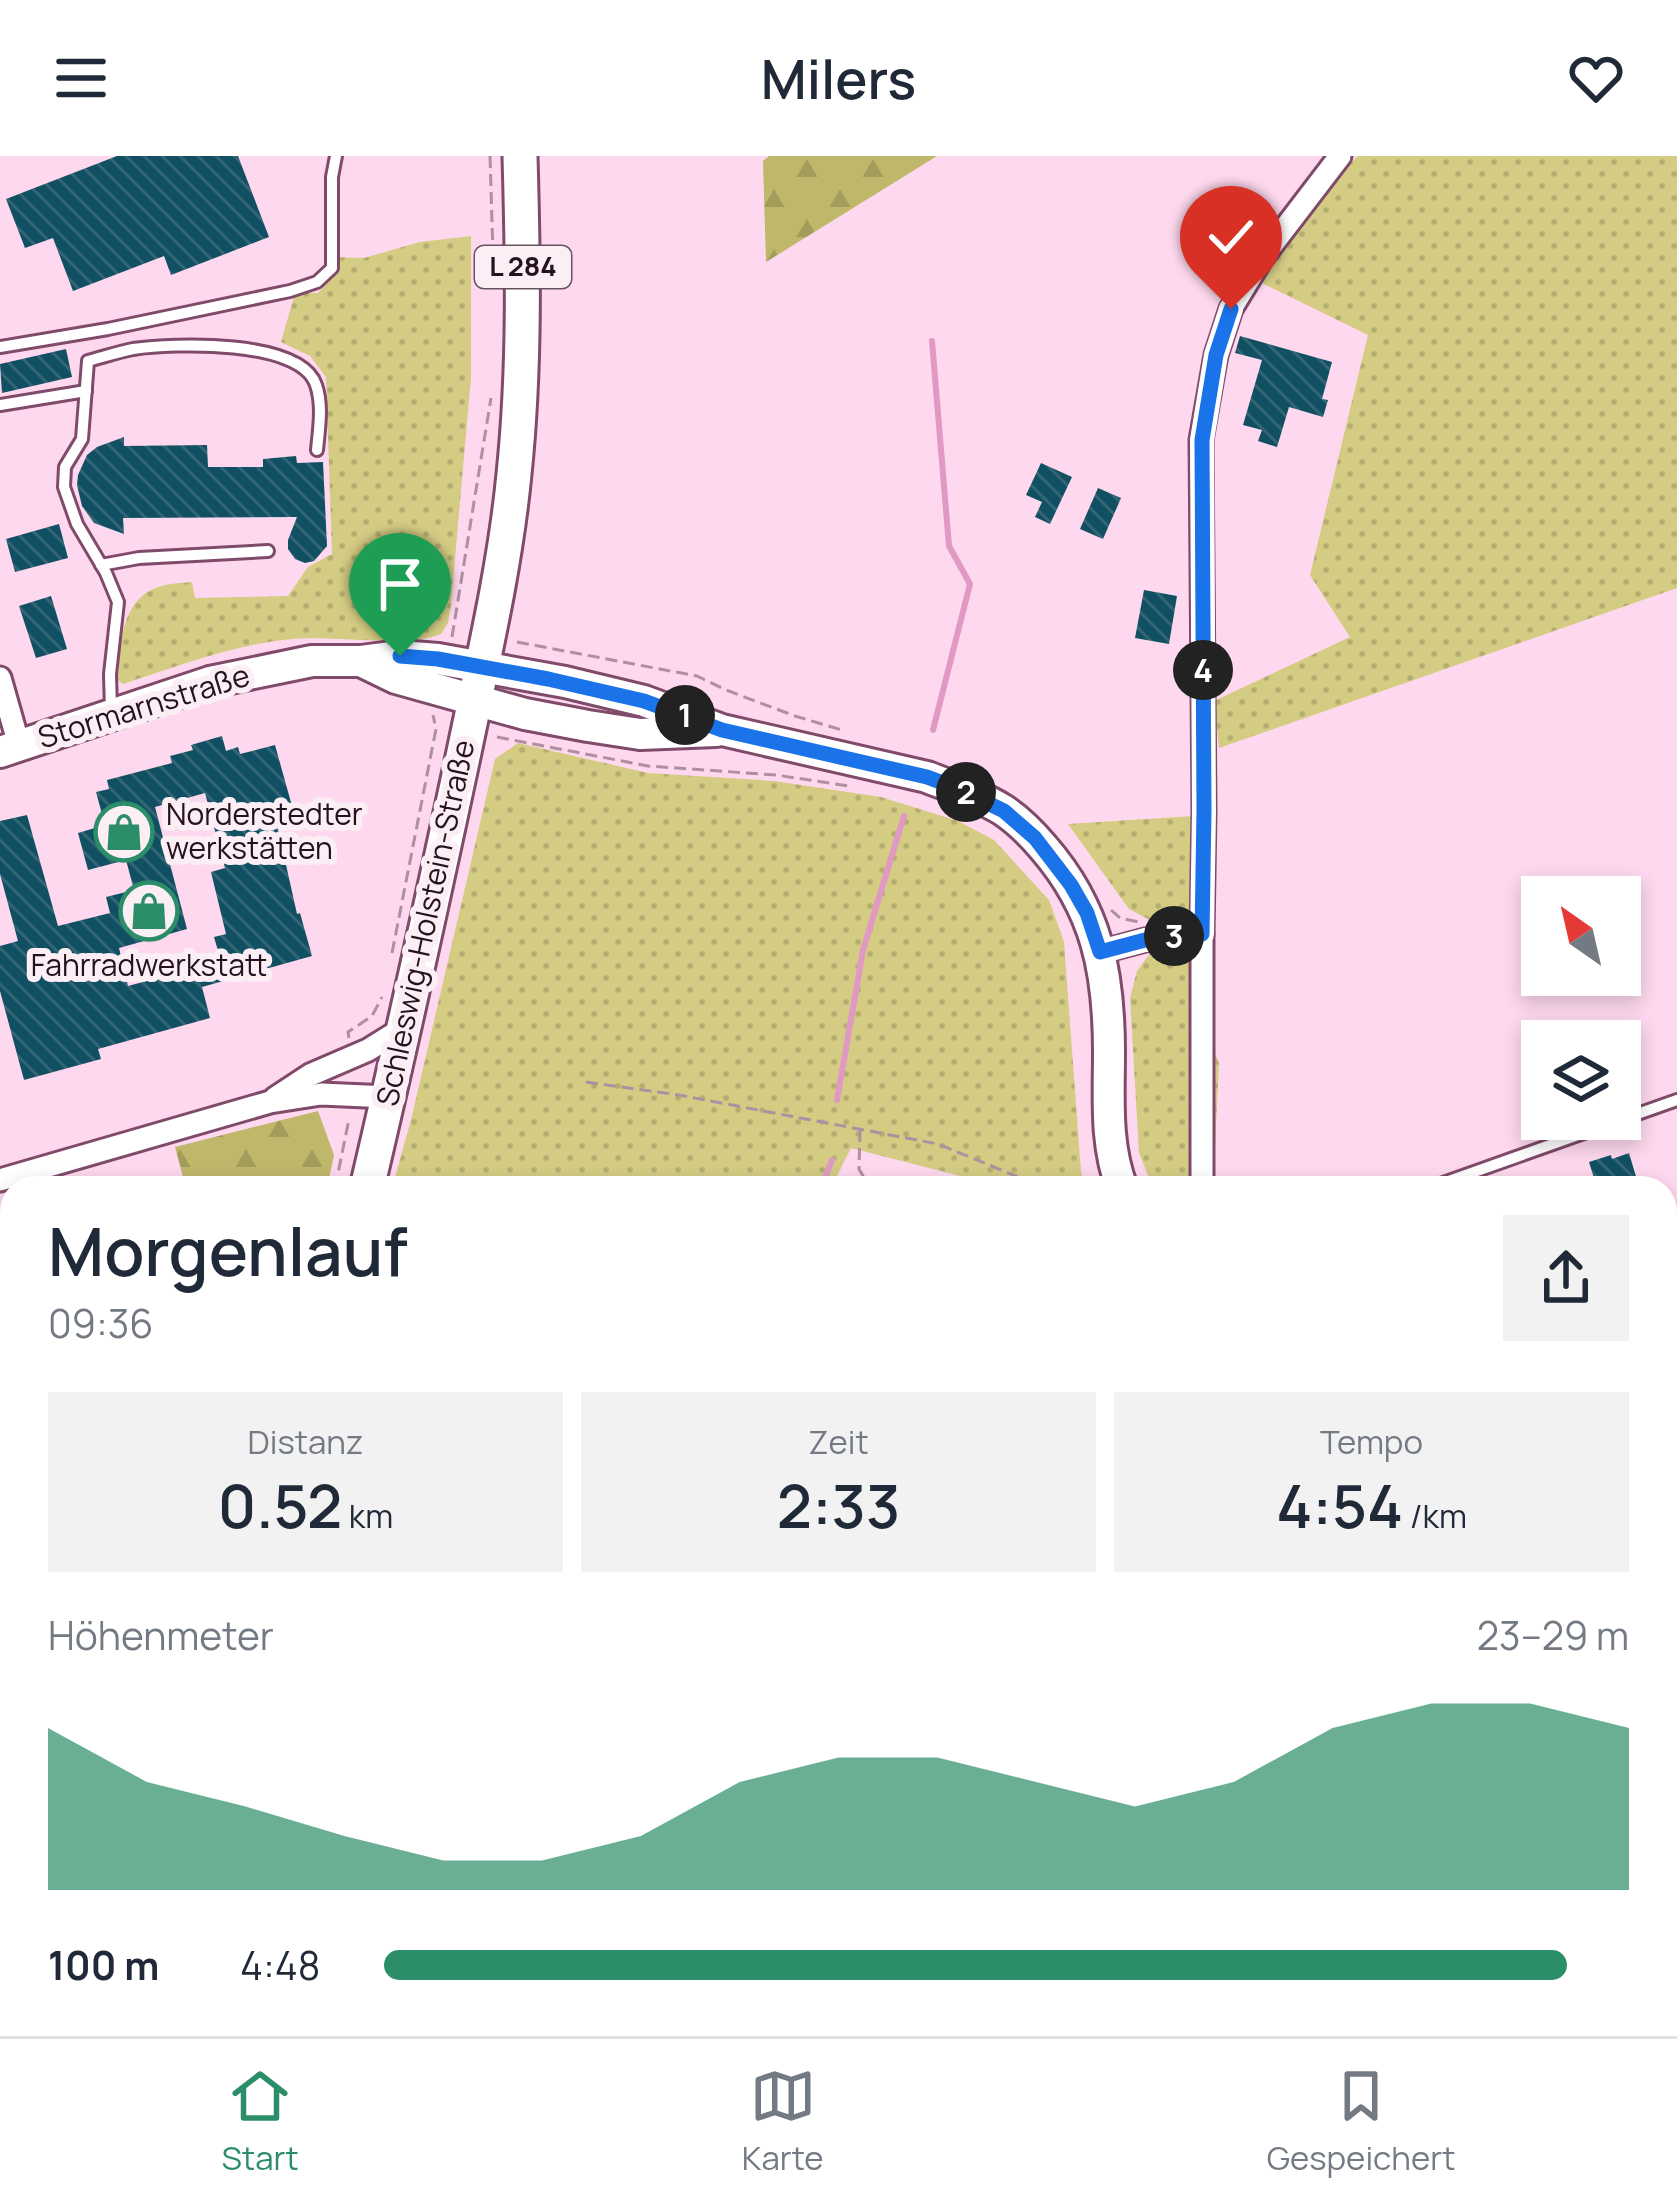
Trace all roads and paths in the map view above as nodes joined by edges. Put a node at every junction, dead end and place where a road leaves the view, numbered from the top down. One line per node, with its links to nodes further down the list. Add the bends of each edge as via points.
1 (336, 156): 6 (lane, via 332,268 317,282)
2 (490, 156): 5 (path)
3 (520, 156): 15 (main road, Schleswig-Holstein-Straße / L 284, via 523,378)
4 (1340, 156): 19 (street, via 1252,275 1216,355 1202,440)
5 (494, 301)
6 (0, 347)
7 (493, 391): 13 (path, via 452,638 440,644)
8 (86, 392): 9 (lane); 10 (lane, via 88,361 135,349 243,347 302,366 316,382); 12 (lane, via 82,439 65,467 64,487)
9 (0, 405)
10 (317, 450)
11 (268, 551): 12 (lane)
12 (101, 565): 16 (lane, via 118,602)
13 (435, 673): 15 (main road, Stormarnstraße); 16 (main road, Stormarnstraße, via 386,656 284,665); 20 (path, via 428,706 436,729)
14 (0, 678): 17 (street)
15 (476, 698): 18 (path, via 497,737 648,766); 21 (main road, Stormarnstraße, via 548,679 927,777 986,801 1054,860); 23 (main road, Schleswig-Holstein-Straße / L 284)
16 (112, 716): 17 (main road, Stormarnstraße)
17 (10, 749)
18 (864, 788)
19 (1202, 934): 21 (street); 37 (street)
20 (392, 950)
21 (1100, 952): 36 (main road, Stormarnstraße)
22 (383, 995): 24 (path, via 372,1016 348,1032)
23 (405, 1027): 24 (street); 27 (main road, Schleswig-Holstein-Straße / L 284)
24 (352, 1057): 29 (street)
25 (586, 1082): 30 (path)
26 (352, 1094): 27 (street); 29 (street); 32 (path)
27 (388, 1097): 33 (main road, Schleswig-Holstein-Straße / L 284)
28 (1677, 1100): 38 (lane)
29 (270, 1102): 31 (street)
30 (860, 1128): 34 (path); 35 (path, via 938,1144)
31 (14, 1176)
32 (338, 1176)
33 (370, 1176)
34 (863, 1176)
35 (1016, 1176)
36 (1118, 1176)
37 (1202, 1176)
38 (1463, 1176)

